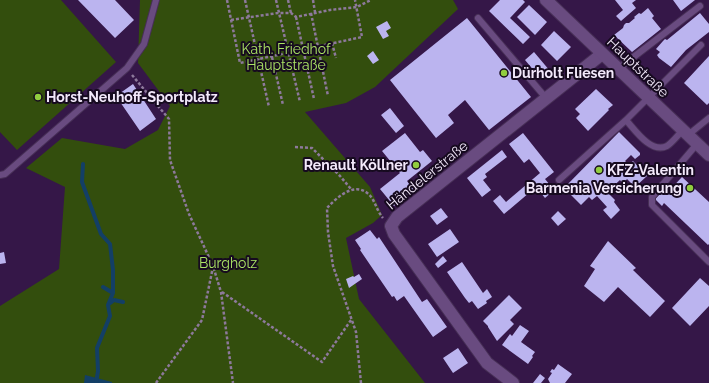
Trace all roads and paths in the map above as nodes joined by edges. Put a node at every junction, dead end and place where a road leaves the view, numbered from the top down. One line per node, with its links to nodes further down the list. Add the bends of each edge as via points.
1 (156, 0): 28 (lane, via 144,44)
2 (227, 0): 19 (path)
3 (245, 0): 16 (path)
4 (276, 0): 13 (path)
5 (288, 0): 14 (path)
6 (313, 0): 12 (path)
7 (355, 0): 11 (path)
8 (371, 0): 11 (path)
9 (546, 0): 24 (street, Hauptstraße)
10 (700, 6): 29 (lane)
11 (357, 7): 12 (path); 20 (path, via 362,37)
12 (315, 12): 15 (path)
13 (278, 13): 14 (path); 16 (path); 34 (path)
14 (291, 13): 17 (path)
15 (311, 13): 17 (path); 22 (path)
16 (248, 17): 19 (path); 27 (path)
17 (296, 17): 23 (path)
18 (478, 18): 32 (lane)
19 (231, 20): 27 (path, via 240,63)
20 (332, 43): 22 (path); 26 (path)
21 (701, 45): 31 (lane)
22 (317, 46): 23 (path); 30 (path)
23 (302, 50): 25 (path); 33 (path)
24 (602, 54): 29 (street, Hauptstraße); 32 (street, Händelerstraße)
25 (272, 57): 27 (path); 35 (path)
26 (336, 58)
27 (258, 59): 36 (path)
28 (127, 68): 43 (lane); 48 (path, via 169,119 170,160 189,214)
29 (618, 68): 31 (street, Hauptstraße)
30 (328, 96)
31 (648, 97): 38 (lane); 39 (street, Hauptstraße)
32 (546, 98): 46 (street, Händelerstraße, via 396,217)
33 (314, 99)
34 (300, 102)
35 (283, 105)
36 (269, 107)
37 (709, 118): 39 (lane)
38 (626, 120): 39 (lane, via 646,143 657,147 666,146); 44 (lane)
39 (686, 133): 40 (street, Hauptstraße)
40 (697, 144): 42 (street, Hauptstraße); 47 (lane, via 652,197 652,205)
41 (295, 147): 45 (path, via 312,148)
42 (709, 155)
43 (0, 176)
44 (559, 180)
45 (351, 189): 46 (path, via 368,193 382,217); 50 (path, via 335,199 327,208 333,266)
46 (391, 226): 54 (street, Händelerstraße, via 394,234 487,363)
47 (709, 262)
48 (213, 266): 49 (path); 51 (path, via 202,320)
49 (221, 292): 50 (path, via 322,362); 52 (path)
50 (351, 319): 53 (path, via 356,332)
51 (156, 383)
52 (233, 383)
53 (361, 383)
54 (513, 383)

